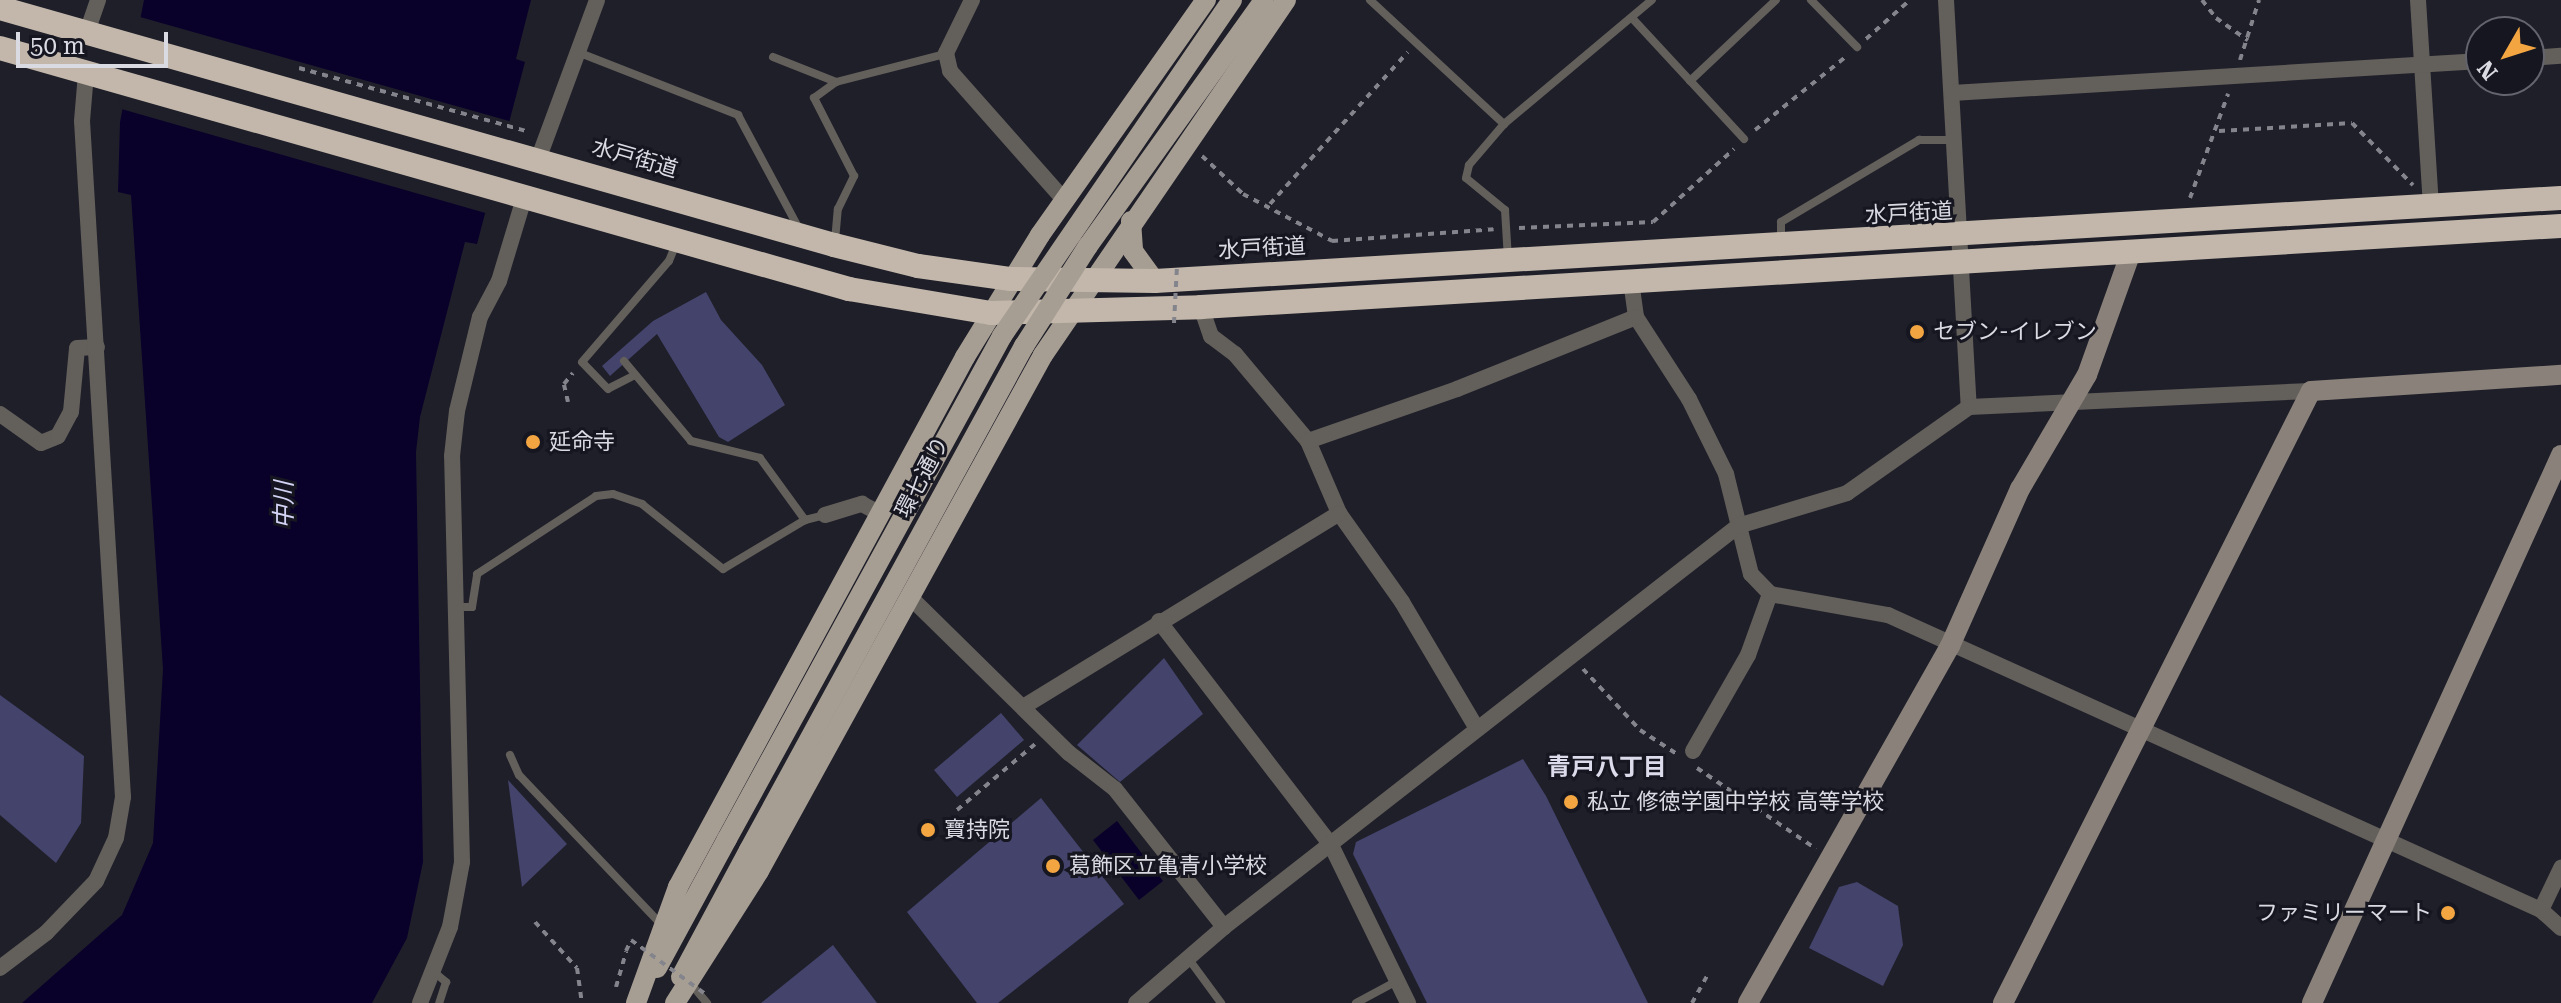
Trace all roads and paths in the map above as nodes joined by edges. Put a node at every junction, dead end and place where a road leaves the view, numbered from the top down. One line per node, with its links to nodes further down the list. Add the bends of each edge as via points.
1 (98, 0): 19 (street)
2 (597, 0): 24 (street)
3 (972, 0): 25 (street)
4 (1206, 0): 41 (main road)
5 (1232, 0): 119 (main road, 環七通り, bridge, via 1002,336)
6 (1264, 0): 120 (main road, 環七通り, bridge, via 1088,246 1024,346)
7 (1286, 0): 42 (main road)
8 (1370, 0): 21 (lane)
9 (1652, 0): 18 (lane)
10 (1776, 0): 32 (lane)
11 (1811, 0): 22 (lane)
12 (1910, 0): 22 (path)
13 (1946, 0): 34 (street)
14 (2202, 0): 20 (path, via 2216,18)
15 (2259, 0): 20 (path)
16 (2418, 0): 29 (street)
17 (0, 8): 19 (highway, 水戸街道)
18 (1632, 18): 32 (lane); 35 (lane)
19 (87, 32): 39 (highway, 水戸街道)
20 (2248, 40): 31 (path)
21 (1417, 41): 35 (lane); 46 (path, via 1381,87)
22 (1857, 47): 37 (path)
23 (0, 48): 30 (highway)
24 (580, 53): 39 (street); 52 (lane, via 738,115)
25 (946, 53): 33 (lane); 45 (street, via 963,89)
26 (773, 57): 33 (lane)
27 (2465, 62): 29 (street)
28 (283, 63): 39 (path)
29 (2422, 64): 31 (street); 48 (street)
30 (86, 73): 43 (highway); 70 (street, via 82,121)
31 (2234, 75): 34 (street); 36 (path)
32 (1690, 81): 37 (lane)
33 (836, 82): 55 (lane, via 814,98 854,176 838,209)
34 (1952, 93): 38 (street)
35 (1504, 124): 51 (lane, via 1469,165 1466,178 1505,210)
36 (2219, 131): 47 (path); 48 (path, via 2352,123)
37 (1744, 139): 51 (path, via 1653,222)
38 (1954, 140): 53 (street); 56 (lane, via 1919,140 1781,222)
39 (526, 146): 52 (highway, 水戸街道)
40 (1197, 152): 46 (path, via 1243,194)
41 (1096, 153): 42 (main road, via 1104,177 1126,192 1138,195); 45 (main road)
42 (1152, 189): 49 (main road)
43 (516, 193): 54 (highway); 91 (street, via 499,281 480,317 460,393 452,456)
44 (2561, 198): 48 (highway, 水戸街道)
45 (1064, 200): 61 (main road)
46 (1270, 204): 51 (path, via 1332,241)
47 (2188, 205)
48 (2431, 205): 53 (highway, 水戸街道)
49 (1131, 221): 62 (main road); 63 (main road, via 1133,251)
50 (2561, 226): 57 (highway)
51 (1505, 228): 58 (lane)
52 (802, 234): 55 (highway, 水戸街道)
53 (1959, 237): 56 (highway, 水戸街道); 59 (street)
54 (677, 240): 67 (highway, via 849,289); 72 (lane, via 669,261)
55 (834, 245): 61 (highway, 水戸街道, via 918,266)
56 (1781, 245): 58 (highway, 水戸街道)
57 (2131, 252): 59 (highway); 78 (street, via 2105,334)
58 (1508, 260): 63 (highway, 水戸街道)
59 (1961, 263): 64 (highway); 79 (street)
60 (1177, 265): 69 (path, bridge)
61 (1011, 279): 62 (highway, 水戸街道); 67 (main road)
62 (1091, 281): 63 (highway, 水戸街道); 66 (main road)
63 (1155, 281)
64 (1631, 281): 65 (highway); 68 (street)
65 (1201, 307): 66 (highway); 82 (street, via 1211,336 1235,354)
66 (1073, 310): 67 (highway); 81 (main road)
67 (991, 313): 76 (main road)
68 (1636, 317): 82 (street, via 1457,389); 88 (street, via 1689,399 1726,474)
69 (1174, 323)
70 (97, 347): 80 (street, via 77,348 71,412 58,436 41,443); 110 (street, via 103,511 123,746 121,818 96,881 46,933)
71 (624, 361): 73 (lane)
72 (582, 362): 73 (lane, via 608,389); 77 (path, via 564,384)
73 (635, 375): 87 (lane, via 691,441 760,458)
74 (2561, 375): 75 (street)
75 (2311, 391): 78 (street); 96 (street)
76 (942, 397): 81 (main road, via 971,383 1002,403); 85 (main road)
77 (568, 402)
78 (2072, 402): 79 (street); 93 (street, via 2020,489)
79 (1969, 407): 88 (street, via 1847,493)
80 (0, 414)
81 (996, 436): 90 (main road)
82 (1308, 441): 84 (street)
83 (2561, 455): 101 (street)
84 (1339, 513): 92 (street); 95 (street, via 1402,602)
85 (881, 514): 86 (street, via 862,504); 106 (main road)
86 (825, 515): 87 (lane)
87 (805, 520): 91 (lane, via 723,569 642,504 613,494 596,496 477,574 472,607)
88 (1738, 526): 89 (street, via 1751,574); 95 (street)
89 (1770, 594): 93 (street, via 1888,615); 98 (street, via 1748,655)
90 (910, 597): 94 (street); 115 (main road, via 759,871)
91 (456, 607): 111 (street, via 462,862 458,896)
92 (1159, 621): 94 (street); 102 (street)
93 (1950, 646): 96 (street); 127 (street)
94 (1023, 707): 97 (street)
95 (1477, 729): 102 (street)
96 (2140, 731): 101 (street); 128 (street)
97 (1049, 732): 100 (path); 107 (street, via 1115,789)
98 (1693, 751)
99 (510, 755): 106 (lane, via 519,775)
100 (957, 810)
101 (2384, 843): 104 (street); 129 (street)
102 (1331, 845): 107 (street); 113 (street)
103 (2561, 868): 104 (street)
104 (2541, 910): 108 (street)
105 (535, 922): 118 (path, via 577,968)
106 (661, 924): 119 (main road)
107 (1224, 927): 109 (street)
108 (2561, 928)
109 (1188, 958): 122 (street); 123 (lane)
110 (0, 968)
111 (434, 972): 116 (street); 117 (lane, via 446,982)
112 (1709, 972): 126 (path)
113 (1397, 981): 124 (lane); 125 (street)
114 (617, 987): 115 (path, bridge, via 631,940)
115 (702, 994): 121 (main road)
116 (420, 1003)
117 (439, 1003)
118 (582, 1003)
119 (636, 1003)
120 (667, 1003)
121 (675, 1003)
122 (1136, 1003)
123 (1221, 1003)
124 (1356, 1003)
125 (1408, 1003)
126 (1692, 1003)
127 (1748, 1003)
128 (2003, 1003)
129 (2312, 1003)

